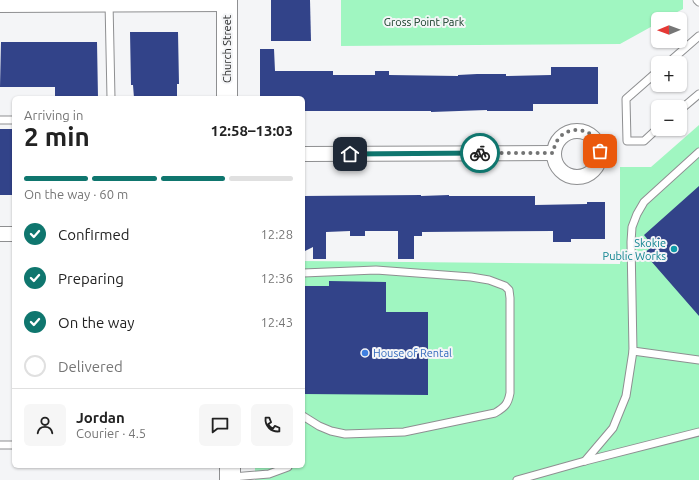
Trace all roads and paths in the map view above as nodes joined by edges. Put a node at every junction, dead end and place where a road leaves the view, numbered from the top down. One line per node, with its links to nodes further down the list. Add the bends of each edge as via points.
1 (697, 0): 4 (lane)
2 (109, 2): 3 (street); 5 (street); 10 (lane)
3 (227, 2): 11 (street, Church Street)
4 (699, 2)
5 (0, 5)
6 (699, 36): 7 (lane)
7 (676, 56)
8 (651, 77): 15 (lane, via 626,99 627,141 644,141)
9 (699, 94): 12 (lane)
10 (111, 96)
11 (227, 96)
12 (687, 104)
13 (0, 120): 14 (lane)
14 (12, 120)
15 (651, 134)
16 (699, 152): 22 (lane, via 644,202 632,227)
17 (553, 153): 18 (street)
18 (305, 154)
19 (0, 234): 20 (street)
20 (12, 234)
21 (305, 273): 24 (lane, via 376,270 471,277 505,286 509,290 510,298 509,401 495,413 404,432 345,434 319,426)
22 (633, 351): 23 (lane); 28 (lane, via 626,396 613,428)
23 (699, 360)
24 (305, 417)
25 (699, 432): 28 (lane)
26 (0, 445): 27 (lane)
27 (12, 445)
28 (585, 461): 31 (lane)
29 (285, 468): 30 (lane, via 269,474)
30 (230, 474)
31 (517, 480)

